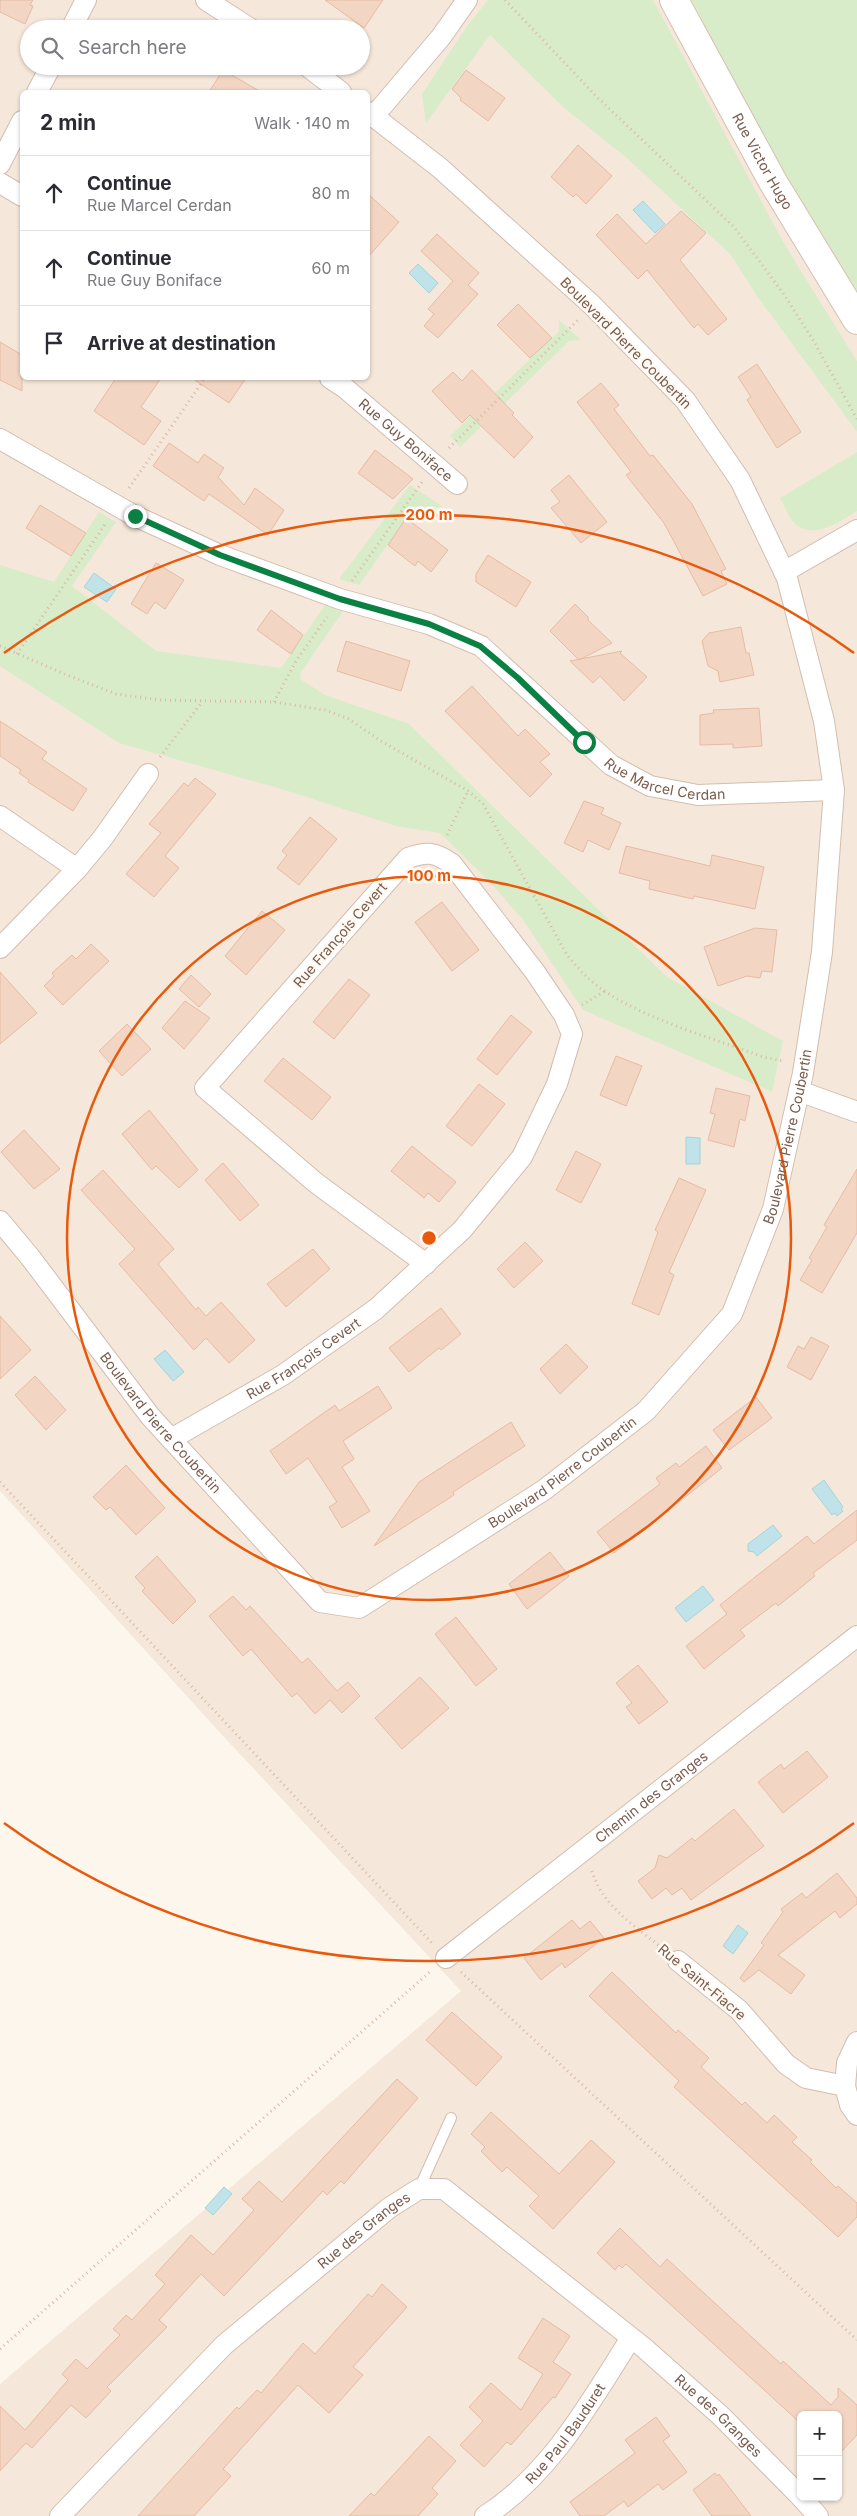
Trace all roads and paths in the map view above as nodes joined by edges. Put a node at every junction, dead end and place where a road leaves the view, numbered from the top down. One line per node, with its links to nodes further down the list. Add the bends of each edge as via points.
1 (86, 0): 6 (street)
2 (206, 0): 7 (street)
3 (467, 0): 12 (street, via 440,37)
4 (505, 0): 20 (path, via 598,98 733,226 783,293)
5 (674, 0): 18 (street, Rue Victor Hugo, via 773,182)
6 (76, 20)
7 (237, 20)
8 (46, 75): 10 (street)
9 (319, 75): 11 (street)
10 (38, 90)
11 (338, 90)
12 (370, 115): 17 (street, Boulevard Pierre Coubertin, via 440,168)
13 (20, 125): 14 (street)
14 (0, 164)
15 (0, 183): 16 (street)
16 (20, 195)
17 (592, 305): 22 (path); 25 (street, Boulevard Pierre Coubertin, via 685,400 740,480)
18 (857, 320)
19 (333, 380): 22 (street, Rue Guy Boniface)
20 (857, 419)
21 (0, 439): 26 (street, via 144,520 220,555)
22 (434, 465): 23 (street, Rue Guy Boniface); 26 (path)
23 (457, 484)
24 (857, 530): 25 (street)
25 (784, 572): 32 (street, Boulevard Pierre Coubertin, via 824,721)
26 (340, 599): 29 (path, via 296,662); 32 (street, Rue Marcel Cerdan, via 429,624 480,646 611,765 650,786 698,795)
27 (0, 646): 28 (path, via 116,694)
28 (202, 702): 29 (path); 30 (path)
29 (274, 702): 31 (path, via 325,710 349,719)
30 (148, 774): 35 (street)
31 (468, 790): 34 (path); 37 (path, via 483,804 567,955 585,976 633,1008 763,1057)
32 (834, 790): 37 (street, Boulevard Pierre Coubertin, via 822,952)
33 (0, 816): 35 (street)
34 (438, 854): 41 (street, Rue François Cevert, via 452,864 535,972 564,1015 572,1034 557,1084 522,1157 462,1230); 41 (street, Rue François Cevert, via 408,858 205,1088 316,1183)
35 (77, 869): 36 (street)
36 (0, 948)
37 (804, 1065): 38 (street, Boulevard Pierre Coubertin)
38 (799, 1092): 39 (street); 42 (street, Boulevard Pierre Coubertin, via 773,1208 732,1314 646,1411 544,1490 359,1608 320,1602)
39 (857, 1112)
40 (0, 1221): 42 (street, Boulevard Pierre Coubertin, via 150,1416)
41 (426, 1264): 42 (street, Rue François Cevert, via 376,1309 283,1374)
42 (171, 1438)
43 (0, 1482): 46 (path)
44 (857, 1636): 45 (street, Chemin des Granges)
45 (586, 1848): 46 (street, Chemin des Granges); 47 (path, Rue Saint-Fiacre, via 596,1881 610,1903)
46 (446, 1958): 54 (path); 55 (path)
47 (678, 1961): 49 (street, Rue Saint-Fiacre, via 739,2010 786,2064 806,2078)
48 (857, 2042): 49 (street, via 848,2063)
49 (845, 2086): 50 (street, via 850,2105)
50 (857, 2115)
51 (451, 2118): 52 (lane)
52 (419, 2189): 53 (street, Rue des Granges, via 444,2189); 58 (street, Rue des Granges, via 389,2208 224,2345)
53 (631, 2338): 56 (street, Rue des Granges, via 721,2416); 59 (street, Rue Paul Bauduret, via 563,2444 504,2504)
54 (857, 2340)
55 (0, 2349)
56 (797, 2493)
57 (805, 2501): 60 (street, Rue des Granges)
58 (60, 2516)
59 (485, 2516)
60 (818, 2516)

